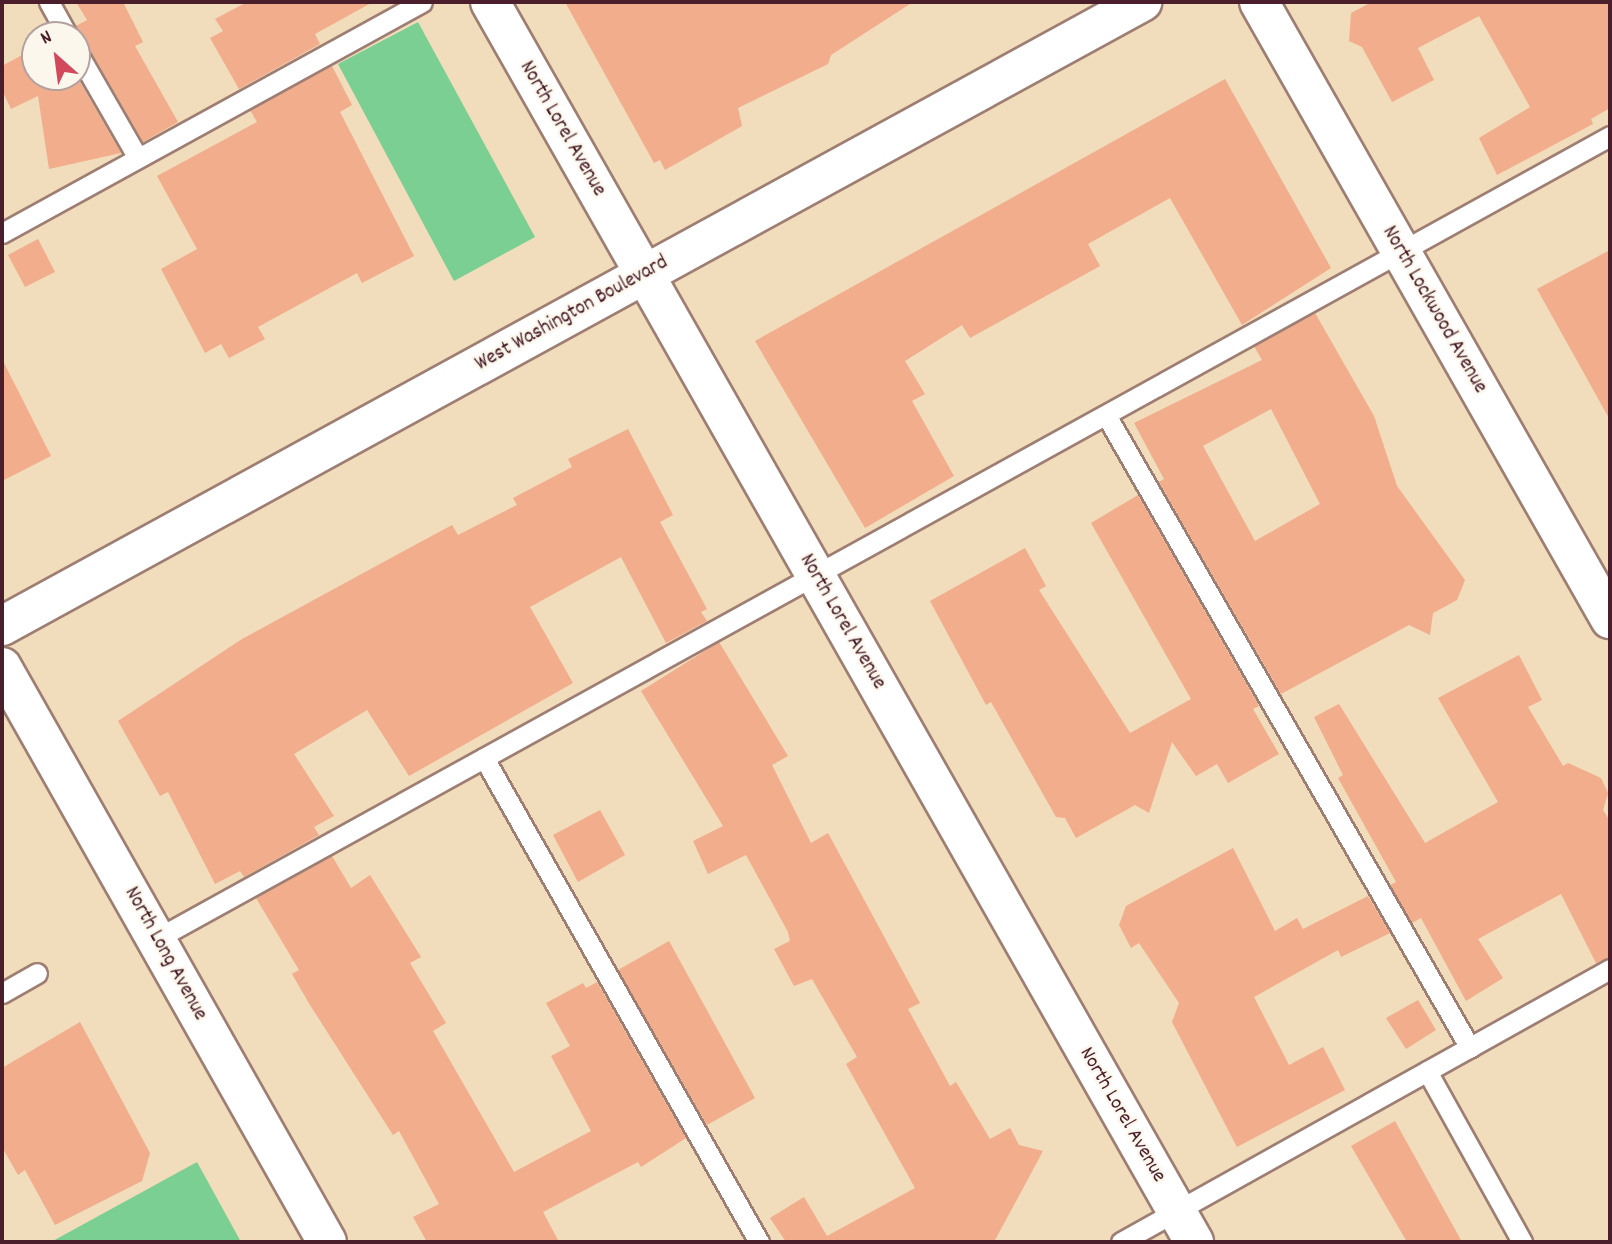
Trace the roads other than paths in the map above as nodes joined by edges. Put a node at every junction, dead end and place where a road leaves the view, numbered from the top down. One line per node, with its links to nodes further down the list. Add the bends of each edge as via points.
1 (48, 2): 6 (lane)
2 (422, 2): 9 (lane)
3 (489, 2): 12 (street, North Lorel Avenue)
4 (1142, 2): 12 (street, West Washington Boulevard)
5 (1259, 2): 11 (street, North Lockwood Avenue)
6 (60, 21)
7 (91, 76): 9 (lane)
8 (1610, 136): 11 (lane)
9 (138, 158): 10 (lane)
10 (2, 233)
11 (1401, 252): 13 (lane); 15 (street, North Lockwood Avenue)
12 (644, 274): 14 (street, North Lorel Avenue); 16 (street, West Washington Boulevard)
13 (1106, 415): 14 (lane); 23 (lane)
14 (815, 575): 18 (lane); 25 (street, North Lorel Avenue)
15 (1610, 619)
16 (2, 626)
17 (2, 667): 19 (street, North Long Avenue)
18 (484, 758): 19 (lane); 27 (lane)
19 (156, 939): 26 (street, North Long Avenue)
20 (1610, 969): 23 (lane)
21 (37, 973): 22 (lane)
22 (2, 993)
23 (1469, 1048): 24 (lane)
24 (1427, 1071): 25 (lane); 29 (lane)
25 (1186, 1227): 28 (lane)
26 (327, 1242)
27 (759, 1242)
28 (1121, 1242)
29 (1522, 1242)

